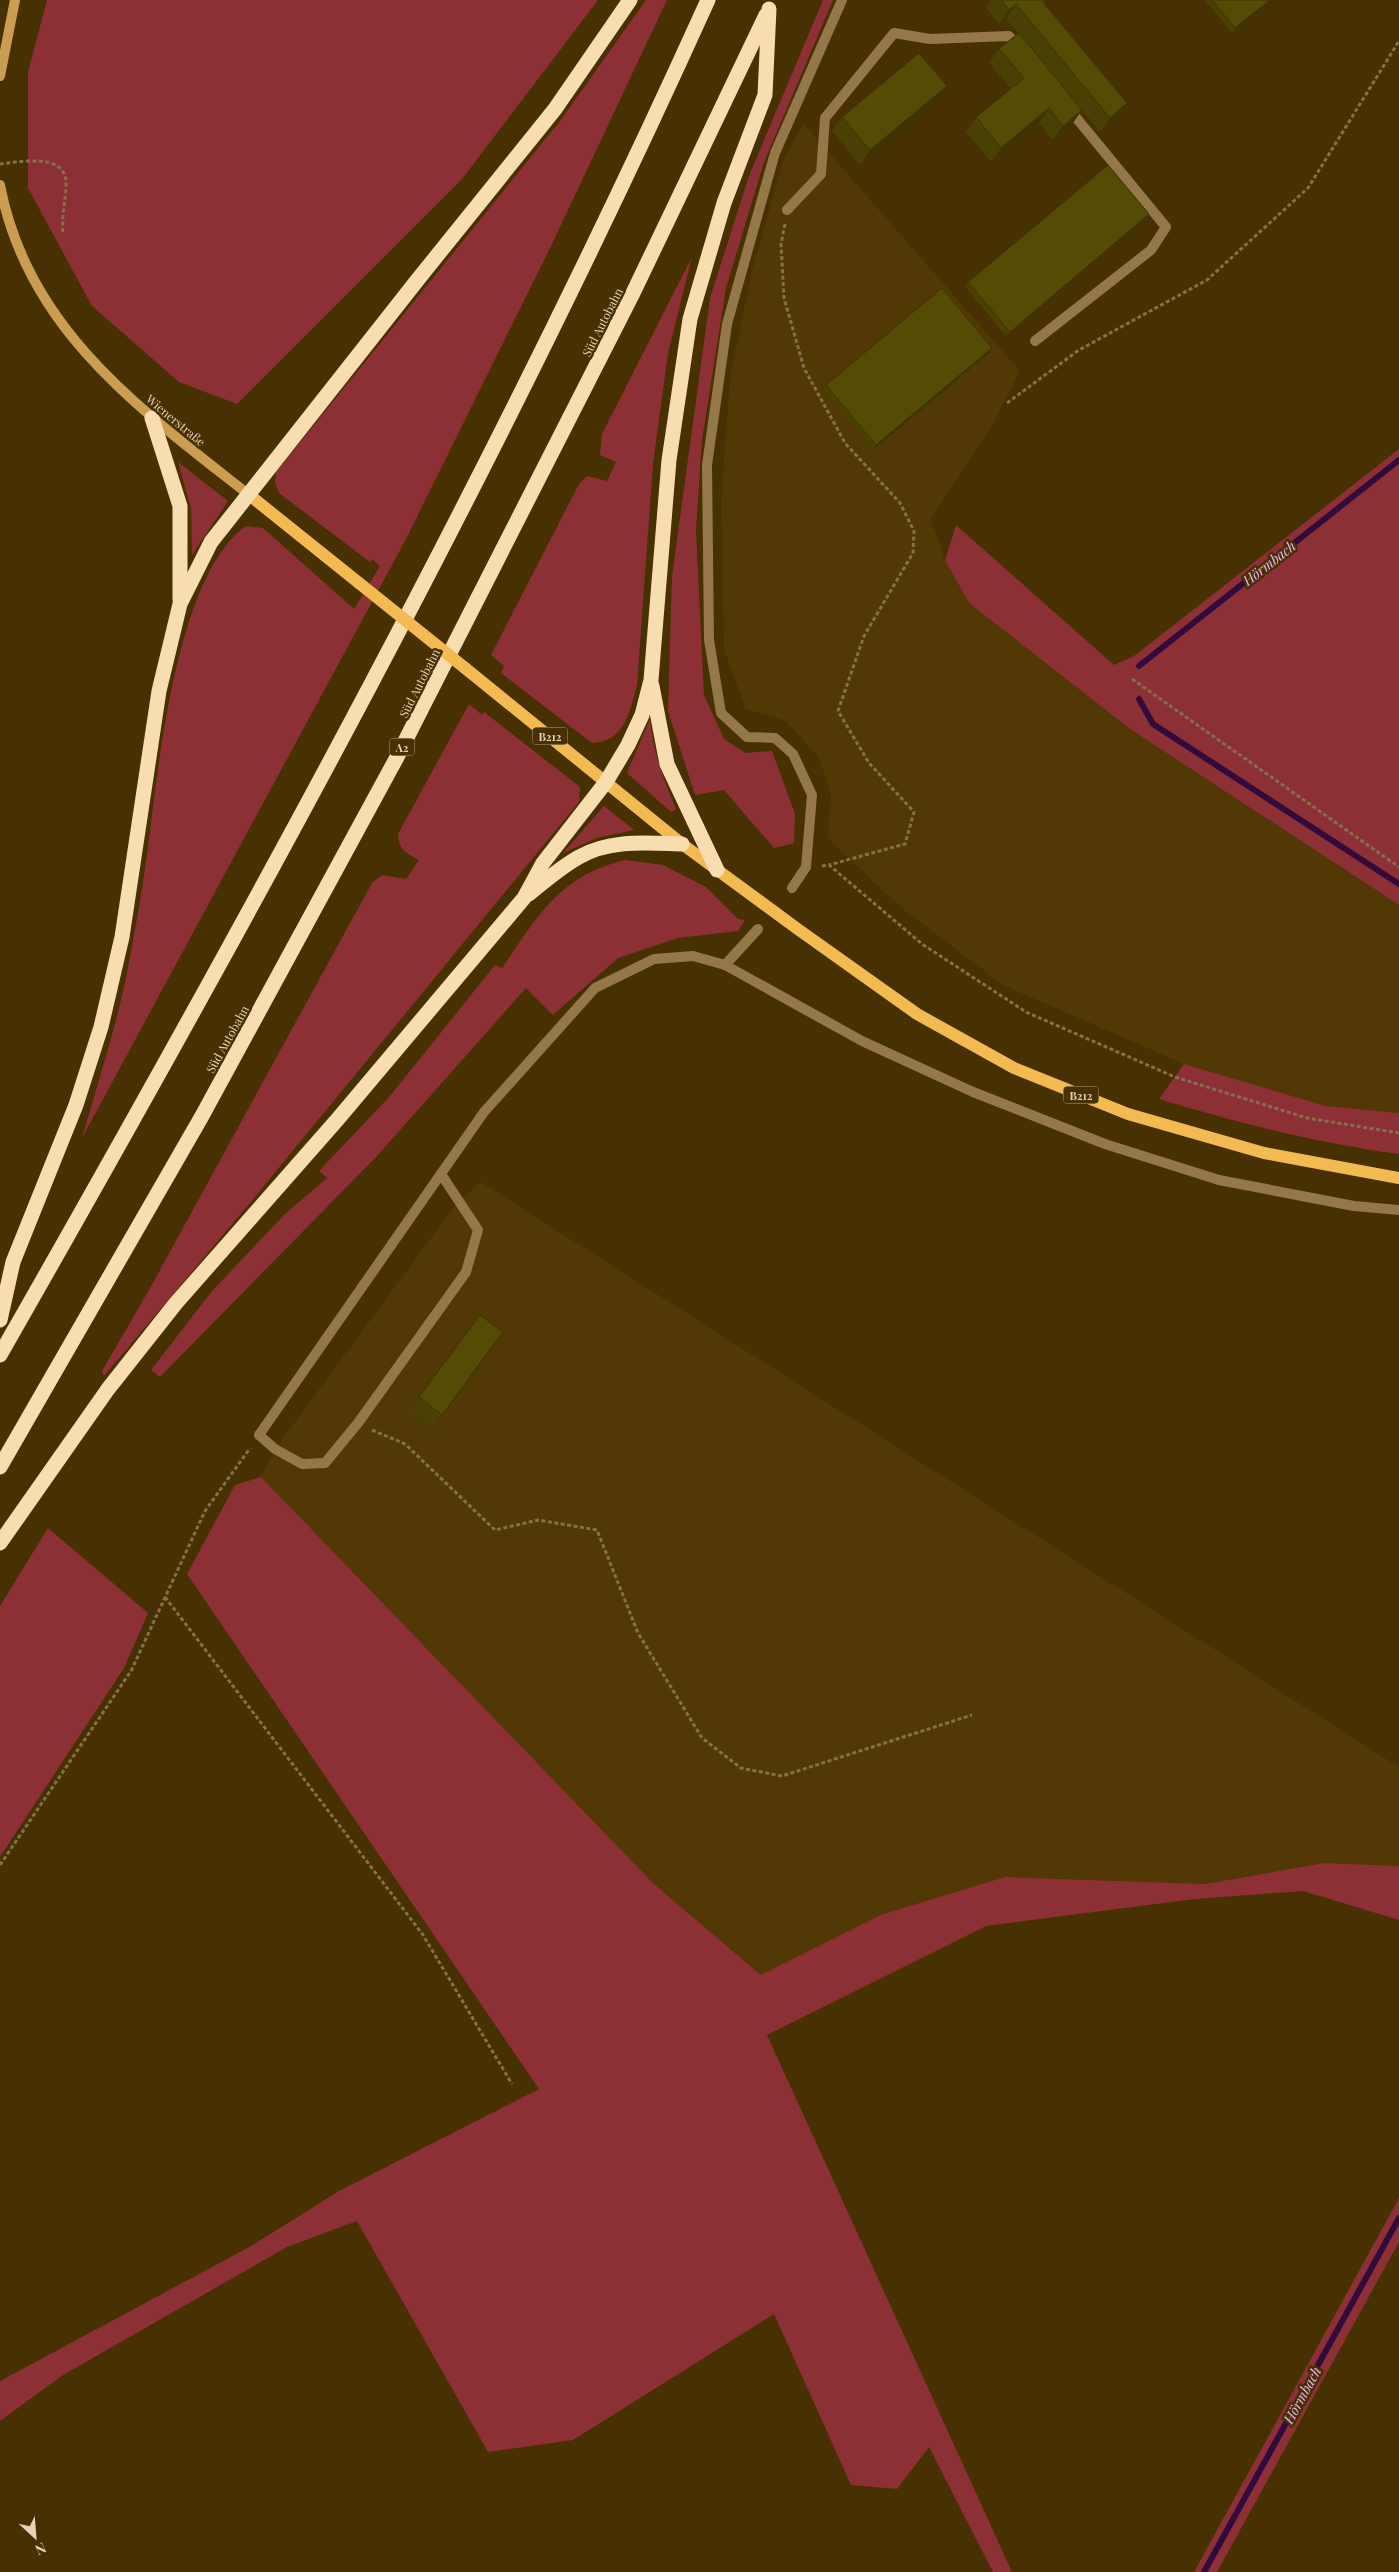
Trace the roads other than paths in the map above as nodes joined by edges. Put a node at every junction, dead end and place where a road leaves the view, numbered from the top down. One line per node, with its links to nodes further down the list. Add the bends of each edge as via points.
1 (14, 0): 7 (street)
2 (630, 0): 13 (highway, via 555,109)
3 (708, 0): 27 (highway, via 654,119 459,515 340,743 145,1100)
4 (842, 0): 19 (street, via 775,153 727,324 707,465 709,640 721,713 747,737 775,738 793,754 812,795 806,867)
5 (771, 5): 15 (highway, via 765,95 724,203 690,319 668,460); 28 (highway, Süd Autobahn / A2, via 629,300 396,758 202,1116)
6 (1028, 59): 10 (street, via 1009,36 930,39 894,33 825,118 821,174)
7 (0, 76)
8 (1059, 97): 11 (street, via 1166,227 1151,250)
9 (0, 186): 12 (street, Wienerstraße, via 14,239 27,271 47,305 93,359)
10 (787, 210)
11 (1035, 341)
12 (152, 418): 13 (street, Wienerstraße); 14 (highway, via 180,506)
13 (248, 494): 14 (highway, via 211,542); 16 (main road, B212, bridge)
14 (180, 604): 26 (highway, via 158,691 122,937 101,1027 76,1105 13,1262)
15 (651, 680): 16 (highway, via 642,714); 18 (highway, via 667,764)
16 (606, 782): 17 (main road, B212); 20 (highway, via 543,863)
17 (682, 844): 18 (main road, B212); 20 (highway, via 633,843 605,847 580,856)
18 (717, 870): 24 (main road, B212, via 917,1014 1014,1068 1128,1114 1264,1153)
19 (792, 888)
20 (524, 898): 29 (highway, via 337,1120 176,1303 108,1389)
21 (758, 929): 22 (street)
22 (725, 965): 23 (street, via 693,956 654,959 595,988 484,1112); 25 (street, via 862,1041 973,1092 1105,1144 1220,1180 1354,1206)
23 (441, 1174): 23 (street, via 259,1435 275,1449 302,1464 325,1463 358,1423 466,1272 478,1230)
24 (1399, 1178)
25 (1399, 1210)
26 (0, 1320)
27 (0, 1354)
28 (0, 1467)
29 (0, 1543)

